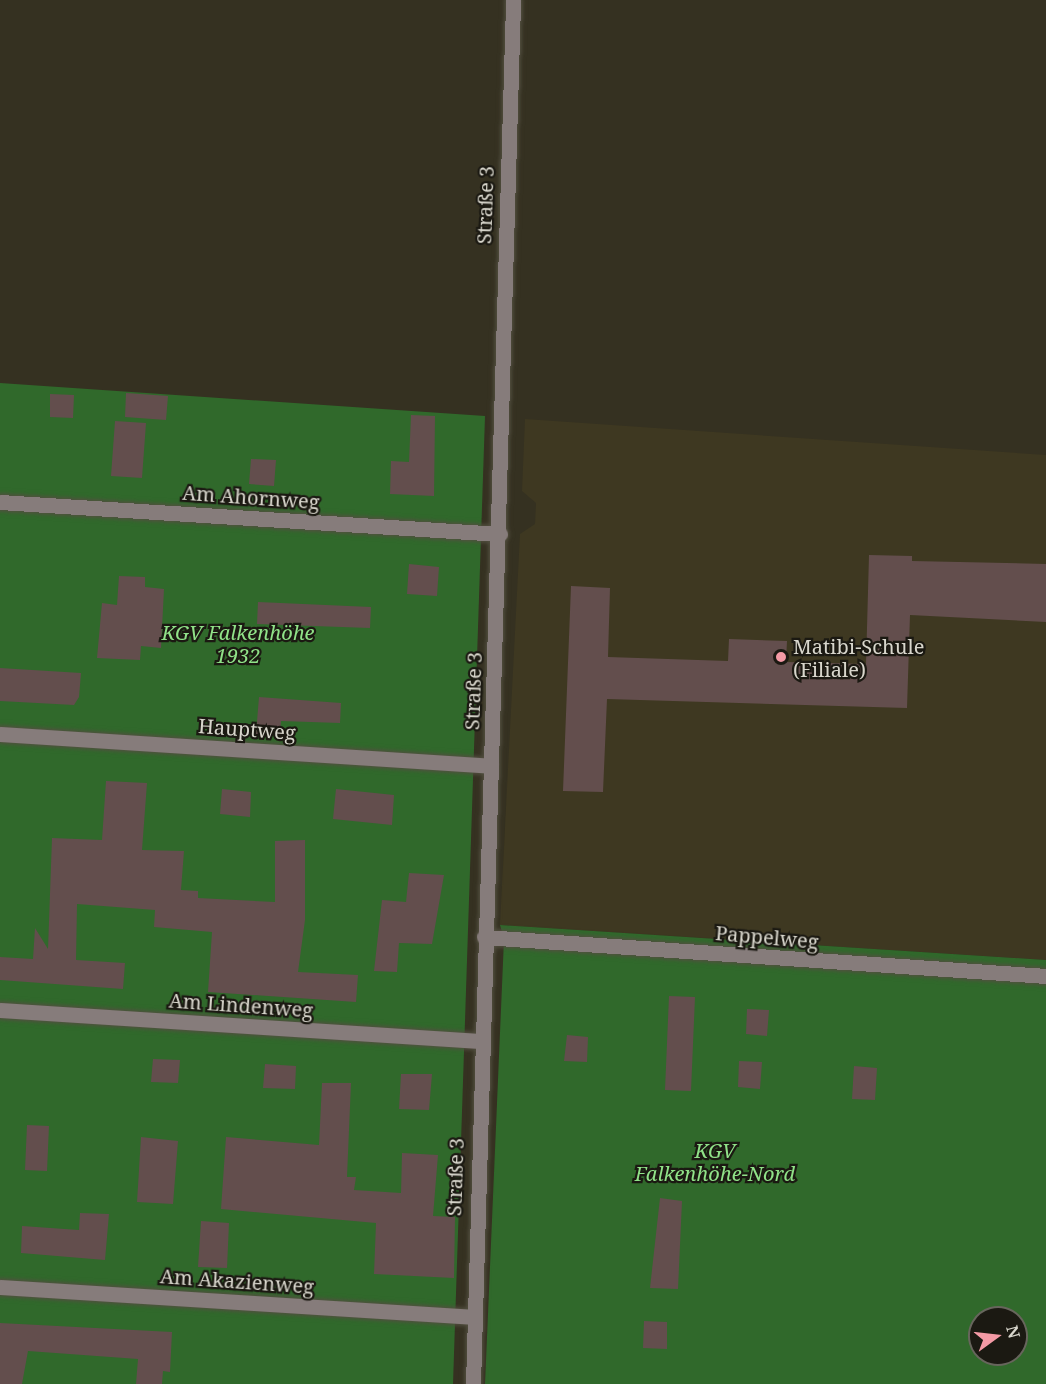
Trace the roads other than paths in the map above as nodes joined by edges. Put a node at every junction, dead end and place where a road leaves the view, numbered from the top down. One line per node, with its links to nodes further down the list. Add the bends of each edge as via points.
1 (513, 0): 3 (street, Straße 3)
2 (0, 502): 3 (street, Am Ahornweg)
3 (500, 534): 5 (street, Straße 3)
4 (0, 734): 5 (street, Hauptweg)
5 (491, 766): 6 (street, Straße 3)
6 (484, 937): 7 (street, Pappelweg); 9 (street, Straße 3)
7 (1046, 976)
8 (0, 1011): 9 (street, Am Lindenweg)
9 (480, 1041): 11 (street, Straße 3)
10 (0, 1287): 11 (street, Am Akazienweg)
11 (472, 1317): 12 (street, Straße 3)
12 (473, 1384)

